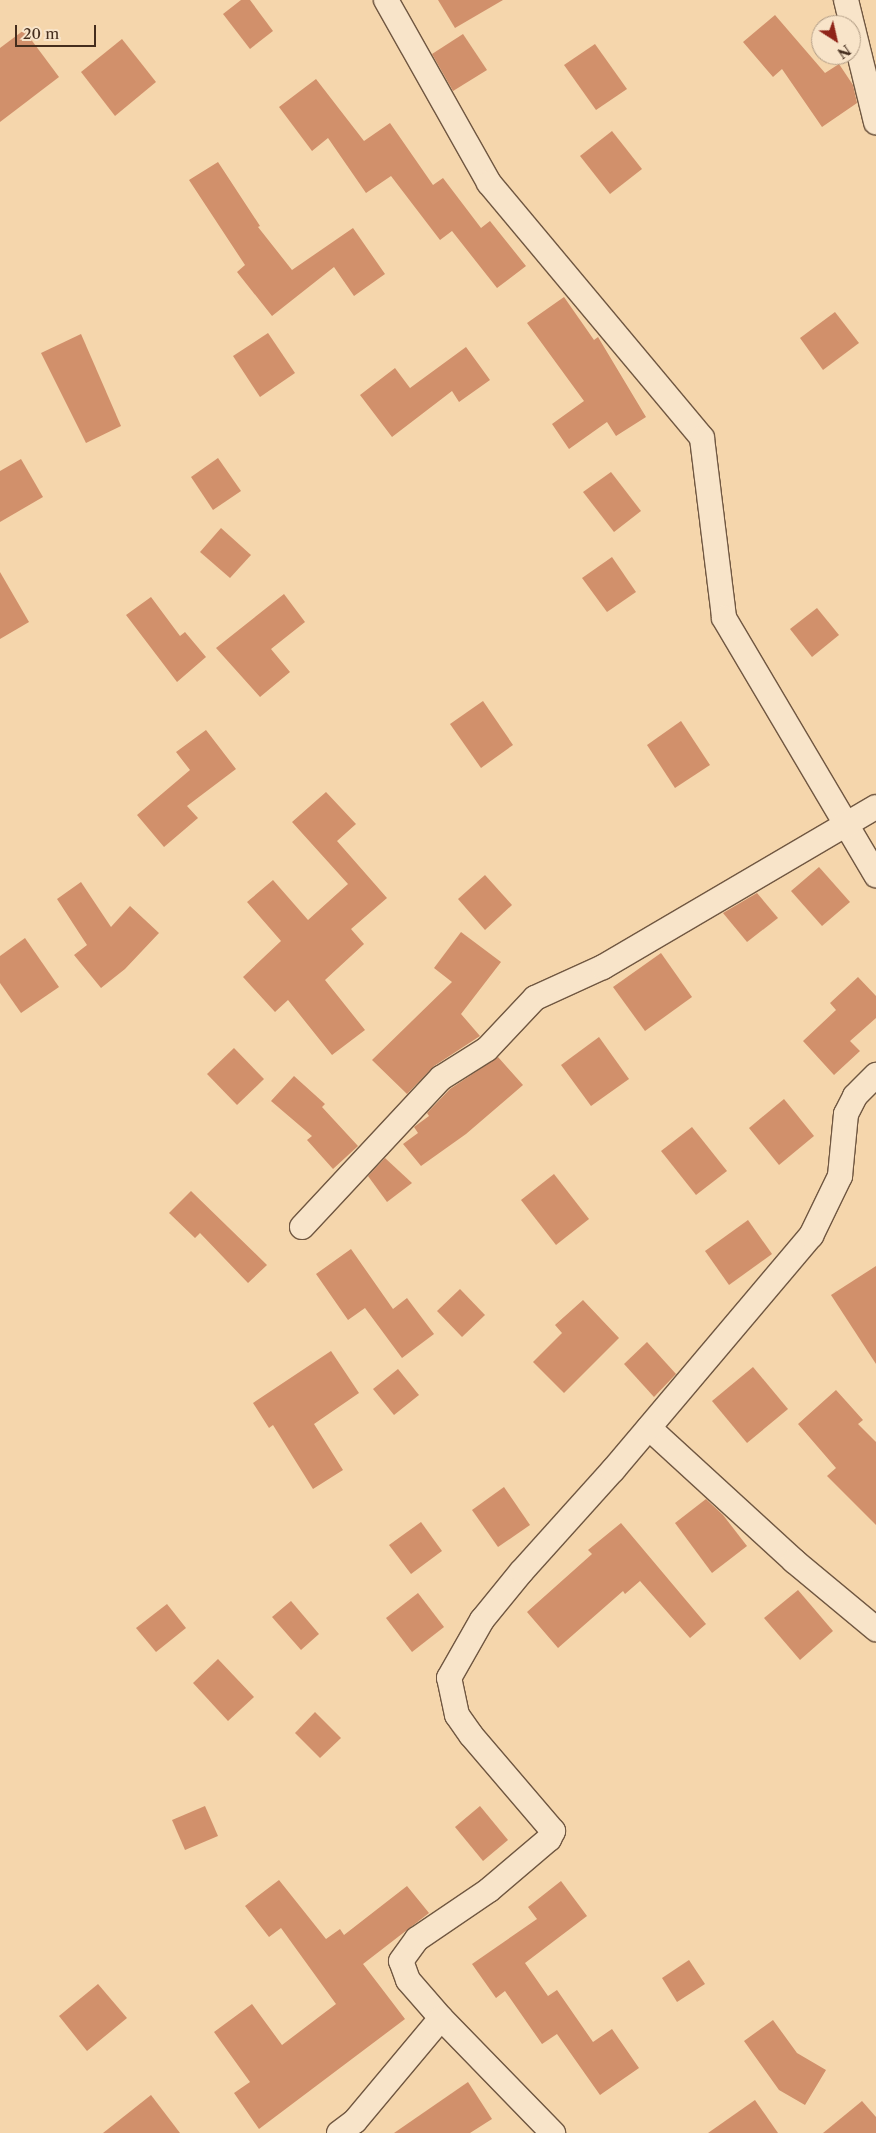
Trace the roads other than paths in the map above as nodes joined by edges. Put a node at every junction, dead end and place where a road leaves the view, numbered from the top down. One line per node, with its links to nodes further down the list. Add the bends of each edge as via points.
1 (386, 0): 5 (street, via 489,183 702,438 724,618)
2 (846, 0): 3 (street)
3 (876, 122)
4 (876, 807): 5 (street)
5 (845, 823): 6 (street); 8 (street, via 603,967 534,998 487,1049 441,1078)
6 (876, 875)
7 (876, 1076): 9 (street, via 855,1096 846,1114 840,1176 811,1236)
8 (302, 1227)
9 (649, 1428): 10 (street, via 794,1561); 11 (street, via 482,1620 449,1678 457,1715 553,1831 549,1839 489,1890 417,1939 401,1961 408,1980)
10 (876, 1629)
11 (441, 2018): 12 (street, via 355,2121); 13 (street)
12 (339, 2133)
13 (553, 2133)

